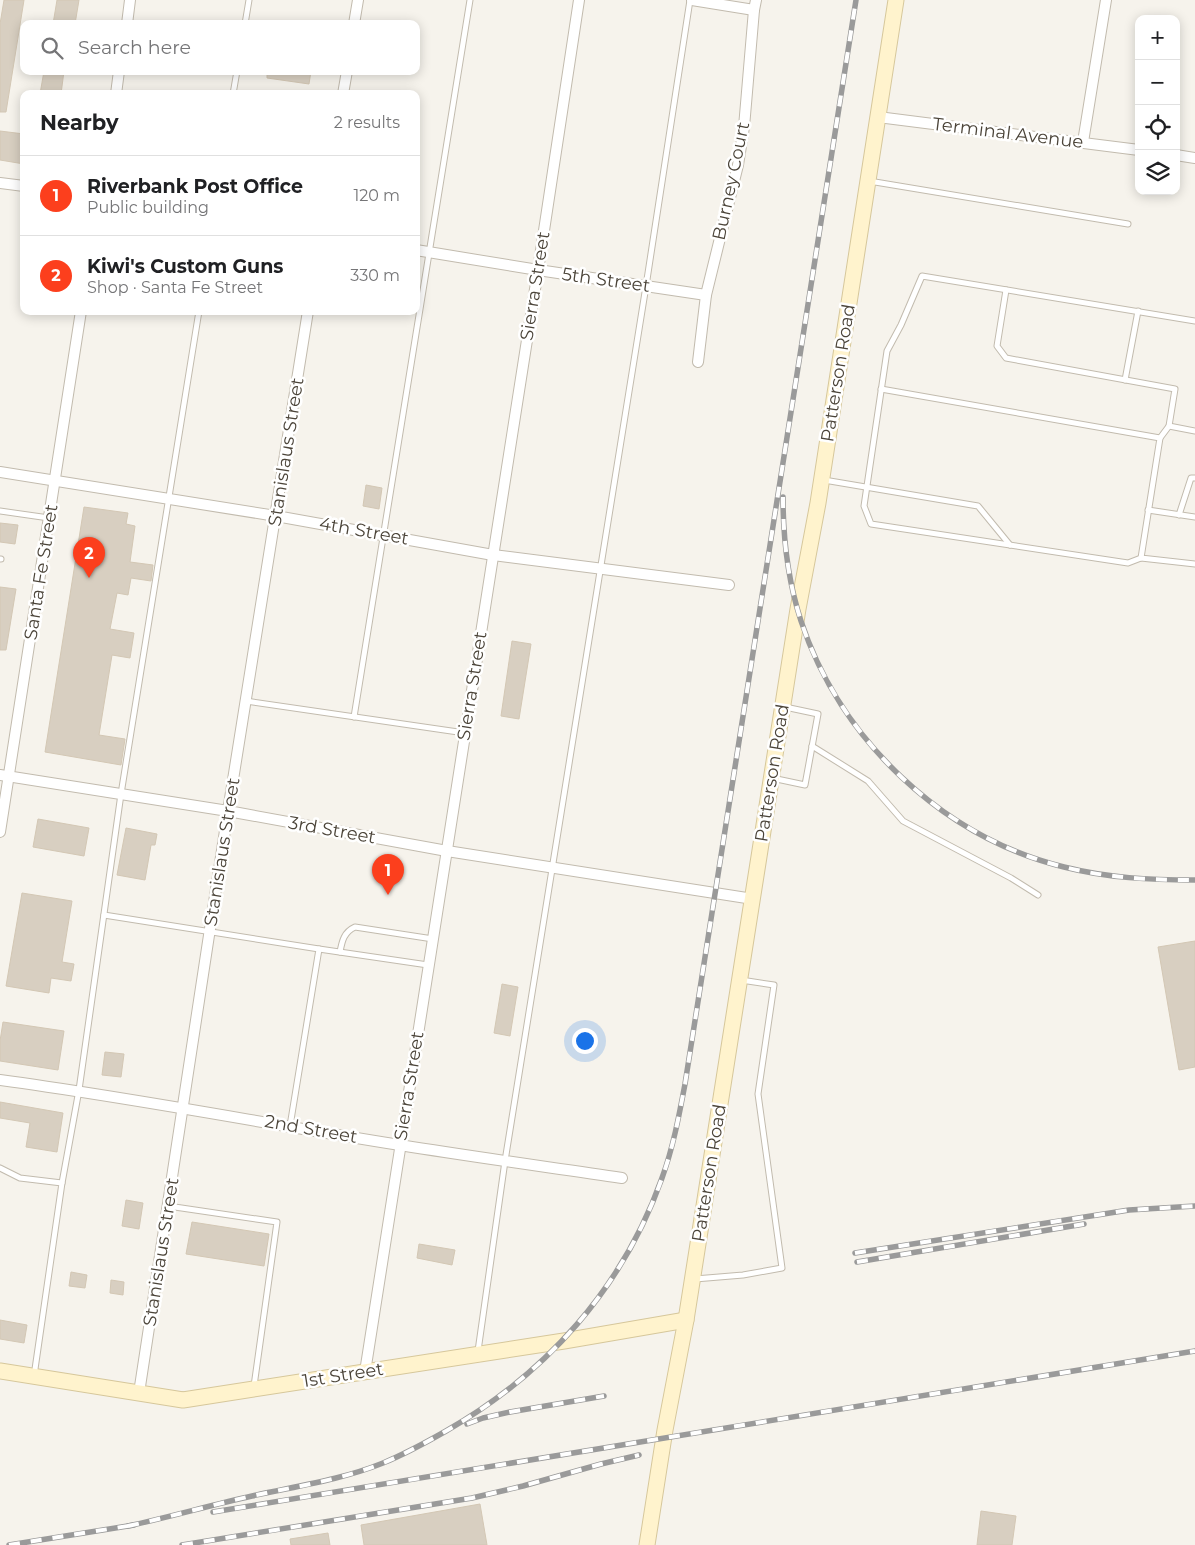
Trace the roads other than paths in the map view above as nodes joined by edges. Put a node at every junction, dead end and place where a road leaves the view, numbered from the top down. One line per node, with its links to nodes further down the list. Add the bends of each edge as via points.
1 (130, 0): 10 (street)
2 (249, 0): 11 (lane)
3 (358, 0): 12 (street)
4 (470, 0): 29 (lane)
5 (579, 0): 30 (street, Sierra Street)
6 (691, 0): 9 (street); 31 (lane)
7 (896, 0): 19 (main road, Patterson Road)
8 (1106, 0): 20 (street)
9 (755, 5): 33 (street, Burney Court, via 738,165)
10 (127, 20)
11 (246, 20)
12 (355, 20)
13 (118, 75): 16 (street)
14 (236, 75): 17 (lane)
15 (346, 75): 18 (street)
16 (117, 90)
17 (234, 90)
18 (344, 90)
19 (878, 117): 20 (street, Terminal Avenue); 24 (main road, Patterson Road)
20 (1083, 142): 21 (street, Terminal Avenue)
21 (1135, 149)
22 (1180, 156): 23 (street)
23 (1195, 158)
24 (868, 181): 27 (lane); 49 (main road, Patterson Road)
25 (0, 183): 26 (street)
26 (20, 186)
27 (1128, 224)
28 (420, 251): 29 (street, 5th Street)
29 (428, 252): 30 (street, 5th Street); 34 (lane)
30 (538, 270): 31 (street, 5th Street); 61 (street, Sierra Street)
31 (646, 286): 33 (street, 5th Street); 64 (lane)
32 (1006, 290): 35 (lane); 42 (lane, via 997,346 1006,358); 43 (lane, via 922,276 887,351)
33 (706, 295): 41 (street, Burney Court)
34 (420, 302)
35 (1138, 311): 40 (lane); 42 (lane)
36 (80, 315): 50 (street, Santa Fe Street)
37 (198, 315): 52 (lane)
38 (307, 315): 56 (street, Stanislaus Street)
39 (418, 315): 59 (lane)
40 (1195, 321)
41 (698, 362)
42 (1125, 380): 44 (lane, via 1175,389)
43 (881, 389): 46 (lane); 51 (lane)
44 (1169, 426): 45 (lane); 46 (lane)
45 (1195, 431)
46 (1160, 438): 53 (lane)
47 (0, 472): 50 (street, 4th Street)
48 (1195, 478): 55 (lane, via 1191,478)
49 (821, 479): 51 (lane); 67 (main road, Patterson Road)
50 (55, 481): 52 (street, 4th Street); 58 (street, Santa Fe Street)
51 (867, 487): 60 (lane, via 978,506); 60 (lane, via 864,506 871,524)
52 (170, 499): 56 (street, 4th Street); 73 (lane)
53 (1148, 510): 55 (lane); 62 (lane)
54 (0, 511): 58 (lane)
55 (1179, 515): 57 (lane)
56 (276, 516): 59 (street, 4th Street); 66 (street, Stanislaus Street)
57 (1195, 517)
58 (49, 518): 71 (street, Santa Fe Street)
59 (383, 535): 61 (street, 4th Street); 68 (lane)
60 (1010, 545): 62 (lane, via 1128,563)
61 (493, 554): 64 (street, 4th Street); 69 (street, Sierra Street)
62 (1141, 558): 63 (lane)
63 (1195, 564)
64 (600, 568): 65 (street, 4th Street); 77 (lane)
65 (729, 586)
66 (246, 701): 68 (lane); 74 (street, Stanislaus Street)
67 (783, 707): 70 (lane, via 818,714); 72 (main road, Patterson Road)
68 (354, 717): 69 (lane)
69 (465, 733): 76 (street, Sierra Street)
70 (812, 746): 72 (lane, via 805,785); 78 (lane, via 868,781 903,821)
71 (4, 776): 73 (street, 3rd Street); 75 (street, Santa Fe Street)
72 (772, 778): 79 (main road, Patterson Road)
73 (121, 794): 74 (street, 3rd Street); 80 (lane)
74 (228, 811): 76 (street, 3rd Street); 81 (street, Stanislaus Street)
75 (0, 832)
76 (446, 851): 77 (street, 3rd Street); 82 (street, Sierra Street)
77 (553, 868): 79 (street, 3rd Street); 92 (lane)
78 (1038, 895)
79 (753, 899): 86 (main road, Patterson Road)
80 (104, 915): 81 (lane); 88 (lane)
81 (209, 933): 83 (lane); 89 (street, Stanislaus Street)
82 (433, 939): 84 (lane, via 354,927 344,937); 85 (street, Sierra Street)
83 (319, 949): 84 (lane); 90 (lane)
84 (340, 952): 85 (lane)
85 (428, 965): 91 (street, Sierra Street)
86 (740, 980): 97 (main road, Patterson Road); 97 (lane, via 774,985 758,1094 782,1268)
87 (0, 1080): 88 (street, 2nd Street)
88 (79, 1090): 89 (street, 2nd Street); 95 (lane)
89 (183, 1107): 90 (street, 2nd Street); 96 (street, Stanislaus Street)
90 (290, 1126): 91 (street, 2nd Street)
91 (400, 1145): 92 (street, 2nd Street); 101 (street, Sierra Street)
92 (505, 1161): 94 (street, 2nd Street); 99 (lane)
93 (0, 1168): 95 (lane, via 20,1178)
94 (622, 1178)
95 (62, 1183): 102 (lane)
96 (168, 1206): 103 (lane, via 277,1222); 104 (street, Stanislaus Street)
97 (692, 1280): 98 (main road, Patterson Road)
98 (686, 1320): 99 (main road, 1st Street); 105 (main road, Patterson Road)
99 (477, 1354): 101 (main road, 1st Street)
100 (0, 1371): 102 (main road, 1st Street)
101 (365, 1372): 103 (main road, 1st Street)
102 (34, 1376): 104 (main road, 1st Street)
103 (254, 1389): 104 (main road, 1st Street, via 183,1400)
104 (139, 1393)
105 (647, 1545)

